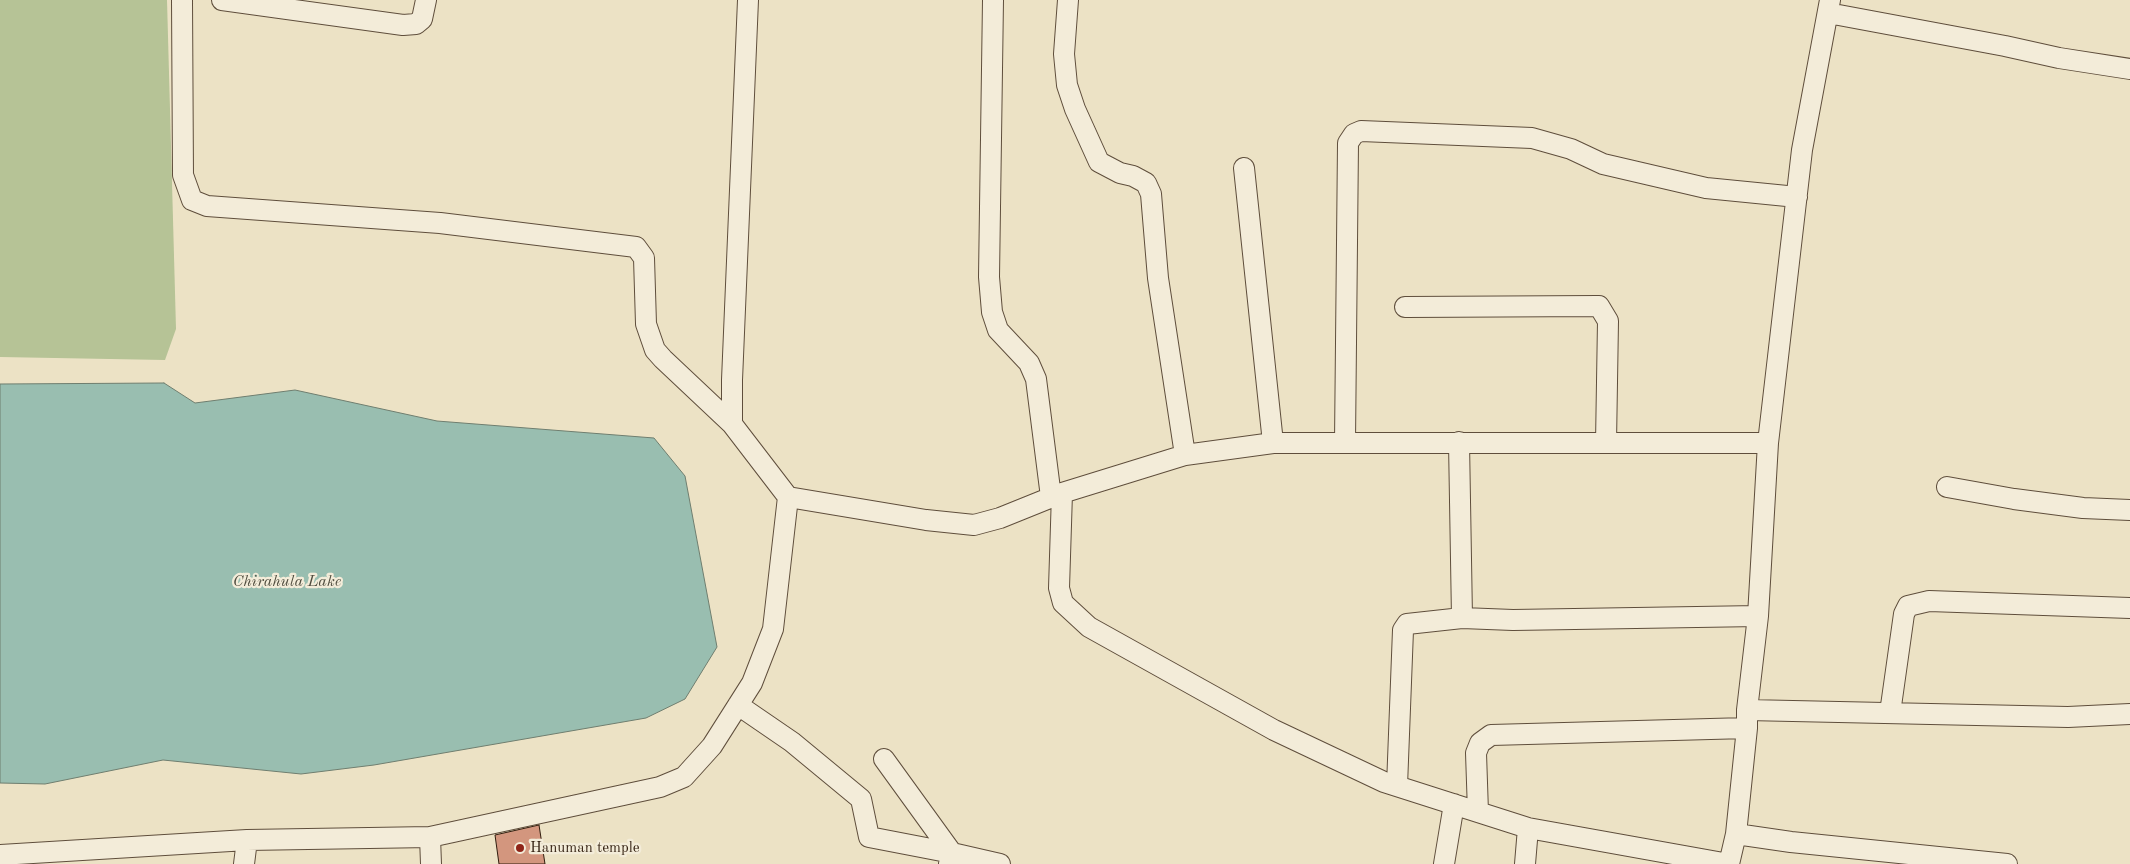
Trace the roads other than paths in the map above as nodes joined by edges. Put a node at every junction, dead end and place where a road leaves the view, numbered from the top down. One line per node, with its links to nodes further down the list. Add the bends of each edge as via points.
1 (182, 0): 12 (street, via 183,175 192,200 207,206 440,223 636,247 644,258 646,324 655,350)
2 (222, 0): 3 (street, via 403,25 416,24 422,19)
3 (426, 0)
4 (748, 0): 12 (street)
5 (993, 0): 20 (street, via 989,277 992,312 998,330 1029,363 1036,379)
6 (1068, 0): 18 (street, via 1064,54 1067,85 1075,109 1099,162 1146,183 1151,194 1158,278)
7 (1829, 6): 8 (street, via 2059,58); 10 (street, via 1802,150)
8 (2130, 69)
9 (1244, 168): 16 (street)
10 (1797, 197): 13 (street, via 1706,188 1604,164 1571,149 1532,138 1361,130 1348,143); 17 (street)
11 (1405, 307): 15 (street, via 1599,306 1608,322)
12 (732, 424): 21 (street)
13 (1345, 442): 14 (street); 16 (street)
14 (1459, 442): 15 (street); 25 (street)
15 (1606, 442): 17 (street)
16 (1274, 443): 18 (street)
17 (1768, 443): 24 (street)
18 (1185, 455): 20 (street)
19 (1947, 487): 22 (street, via 2083,508)
20 (1056, 495): 21 (street, via 974,525); 31 (street, via 1059,588 1063,603 1089,627 1274,730)
21 (788, 497): 26 (street, via 773,629 752,684)
22 (2130, 510)
23 (2130, 608): 27 (street, via 1929,601 1908,606 1904,614)
24 (1758, 616): 25 (street); 29 (street)
25 (1462, 618): 31 (street, via 1407,624 1403,630)
26 (738, 705): 36 (street, via 712,746 684,777 660,787); 39 (street, via 792,742 861,799 868,837)
27 (1890, 713): 28 (street, via 2068,717); 29 (street)
28 (2130, 714)
29 (1747, 719): 33 (street, via 1491,735 1480,743 1476,753); 35 (street)
30 (884, 759): 39 (street)
31 (1397, 786): 32 (street)
32 (1454, 804): 33 (street); 43 (street)
33 (1478, 812): 34 (street)
34 (1528, 828): 44 (street); 45 (street)
35 (1736, 834): 45 (street); 46 (street)
36 (430, 838): 37 (street); 41 (street)
37 (247, 840): 38 (street); 40 (street)
38 (0, 855)
39 (950, 858): 42 (street)
40 (244, 864)
41 (431, 864)
42 (1000, 864)
43 (1444, 864)
44 (1525, 864)
45 (1729, 864)
46 (2007, 864)

